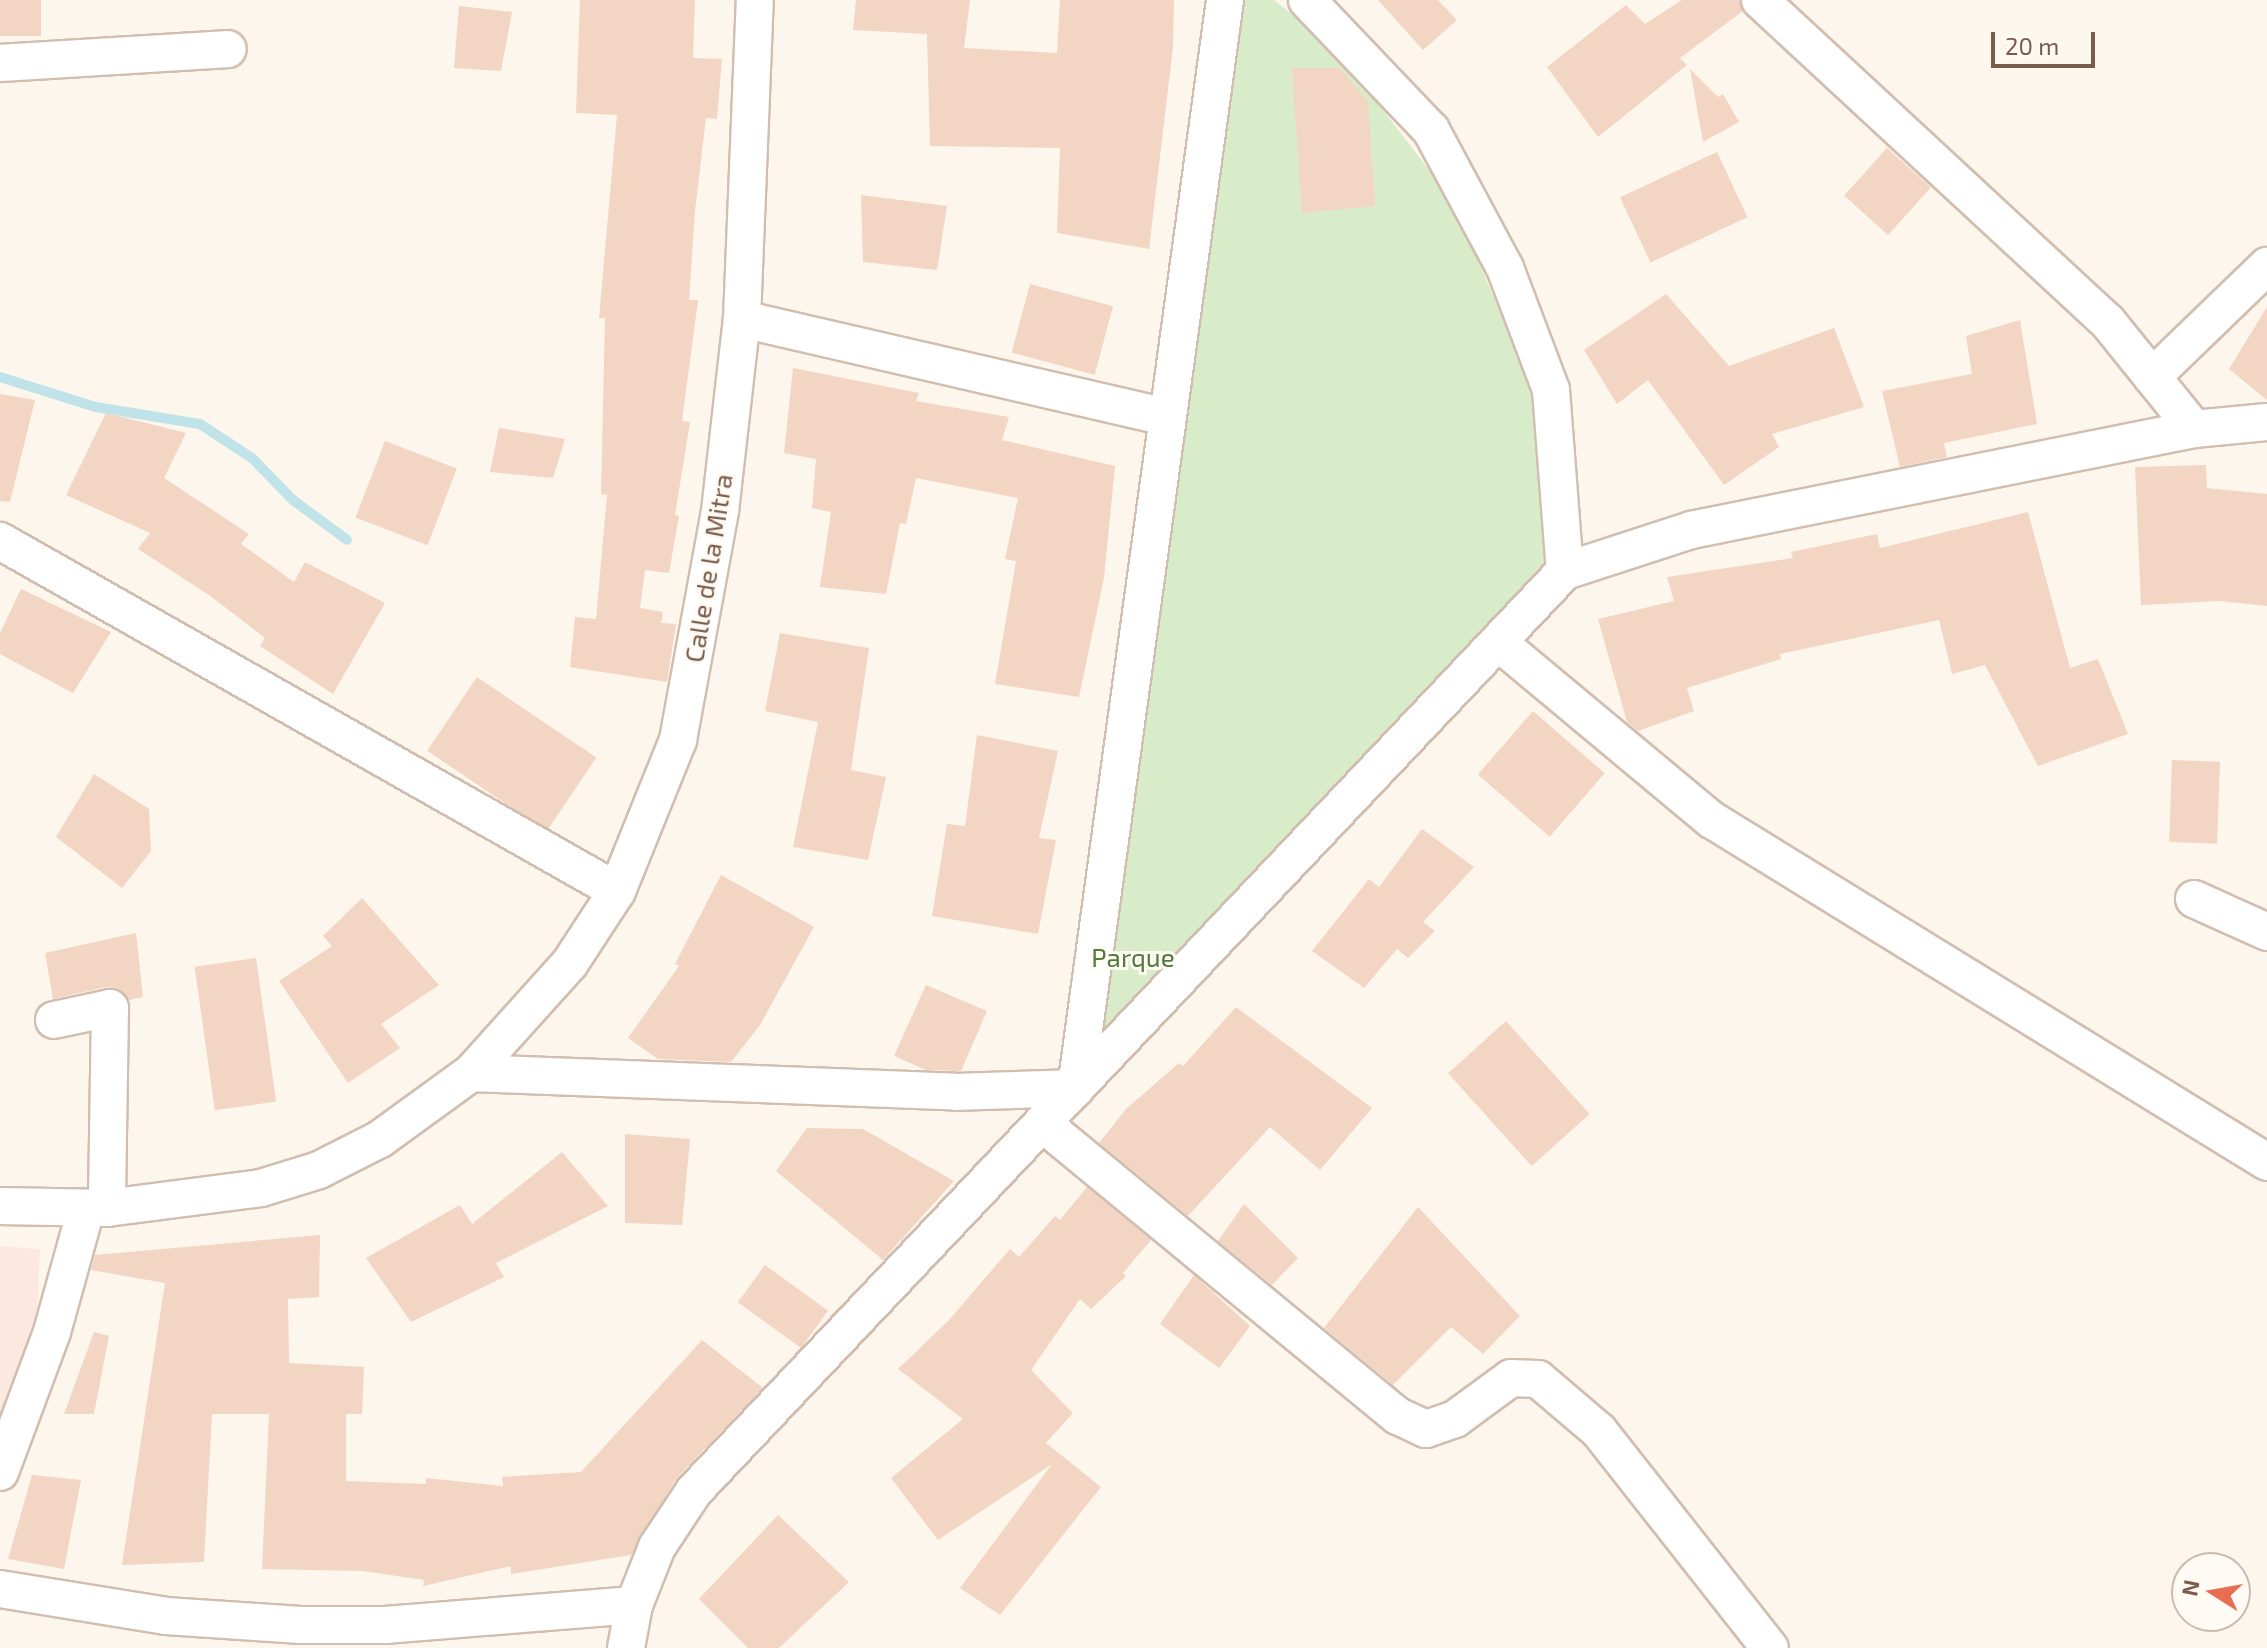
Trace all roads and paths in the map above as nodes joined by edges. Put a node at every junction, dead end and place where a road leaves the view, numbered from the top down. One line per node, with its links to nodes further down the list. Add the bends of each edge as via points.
1 (755, 0): 8 (street, Calle de la Mitra)
2 (1225, 0): 10 (street)
3 (1307, 0): 14 (street, via 1431,130 1505,268 1551,390)
4 (1760, 0): 9 (street, via 2107,321)
5 (228, 49): 6 (street)
6 (0, 63)
7 (2267, 266): 9 (street)
8 (742, 319): 10 (street); 16 (street, Calle de la Mitra, via 720,511 678,740)
9 (2152, 377): 12 (street)
10 (1167, 417): 21 (street)
11 (2267, 422): 12 (street)
12 (2194, 429): 14 (street, via 1691,530)
13 (0, 541): 16 (street)
14 (1565, 571): 15 (street)
15 (1498, 642): 21 (street); 23 (street, via 1712,820)
16 (617, 891): 20 (street, Calle de la Mitra, via 570,963)
17 (2194, 899): 18 (street)
18 (2267, 932)
19 (54, 1020): 25 (street, via 110,1008)
20 (471, 1073): 21 (street, via 956,1092); 25 (street, Calle de la Mitra, via 380,1139 319,1170 261,1188)
21 (1076, 1088): 22 (street)
22 (1042, 1123): 28 (street, via 694,1491 657,1547); 30 (street, via 1398,1416 1426,1429 1455,1419 1511,1378 1538,1379 1599,1431)
23 (2267, 1162)
24 (0, 1206): 25 (street, Calle de la Mitra)
25 (97, 1208): 26 (street)
26 (0, 1472)
27 (0, 1589): 28 (street, via 166,1616 301,1625 385,1625)
28 (634, 1605): 29 (street)
29 (626, 1648)
30 (1770, 1648)

